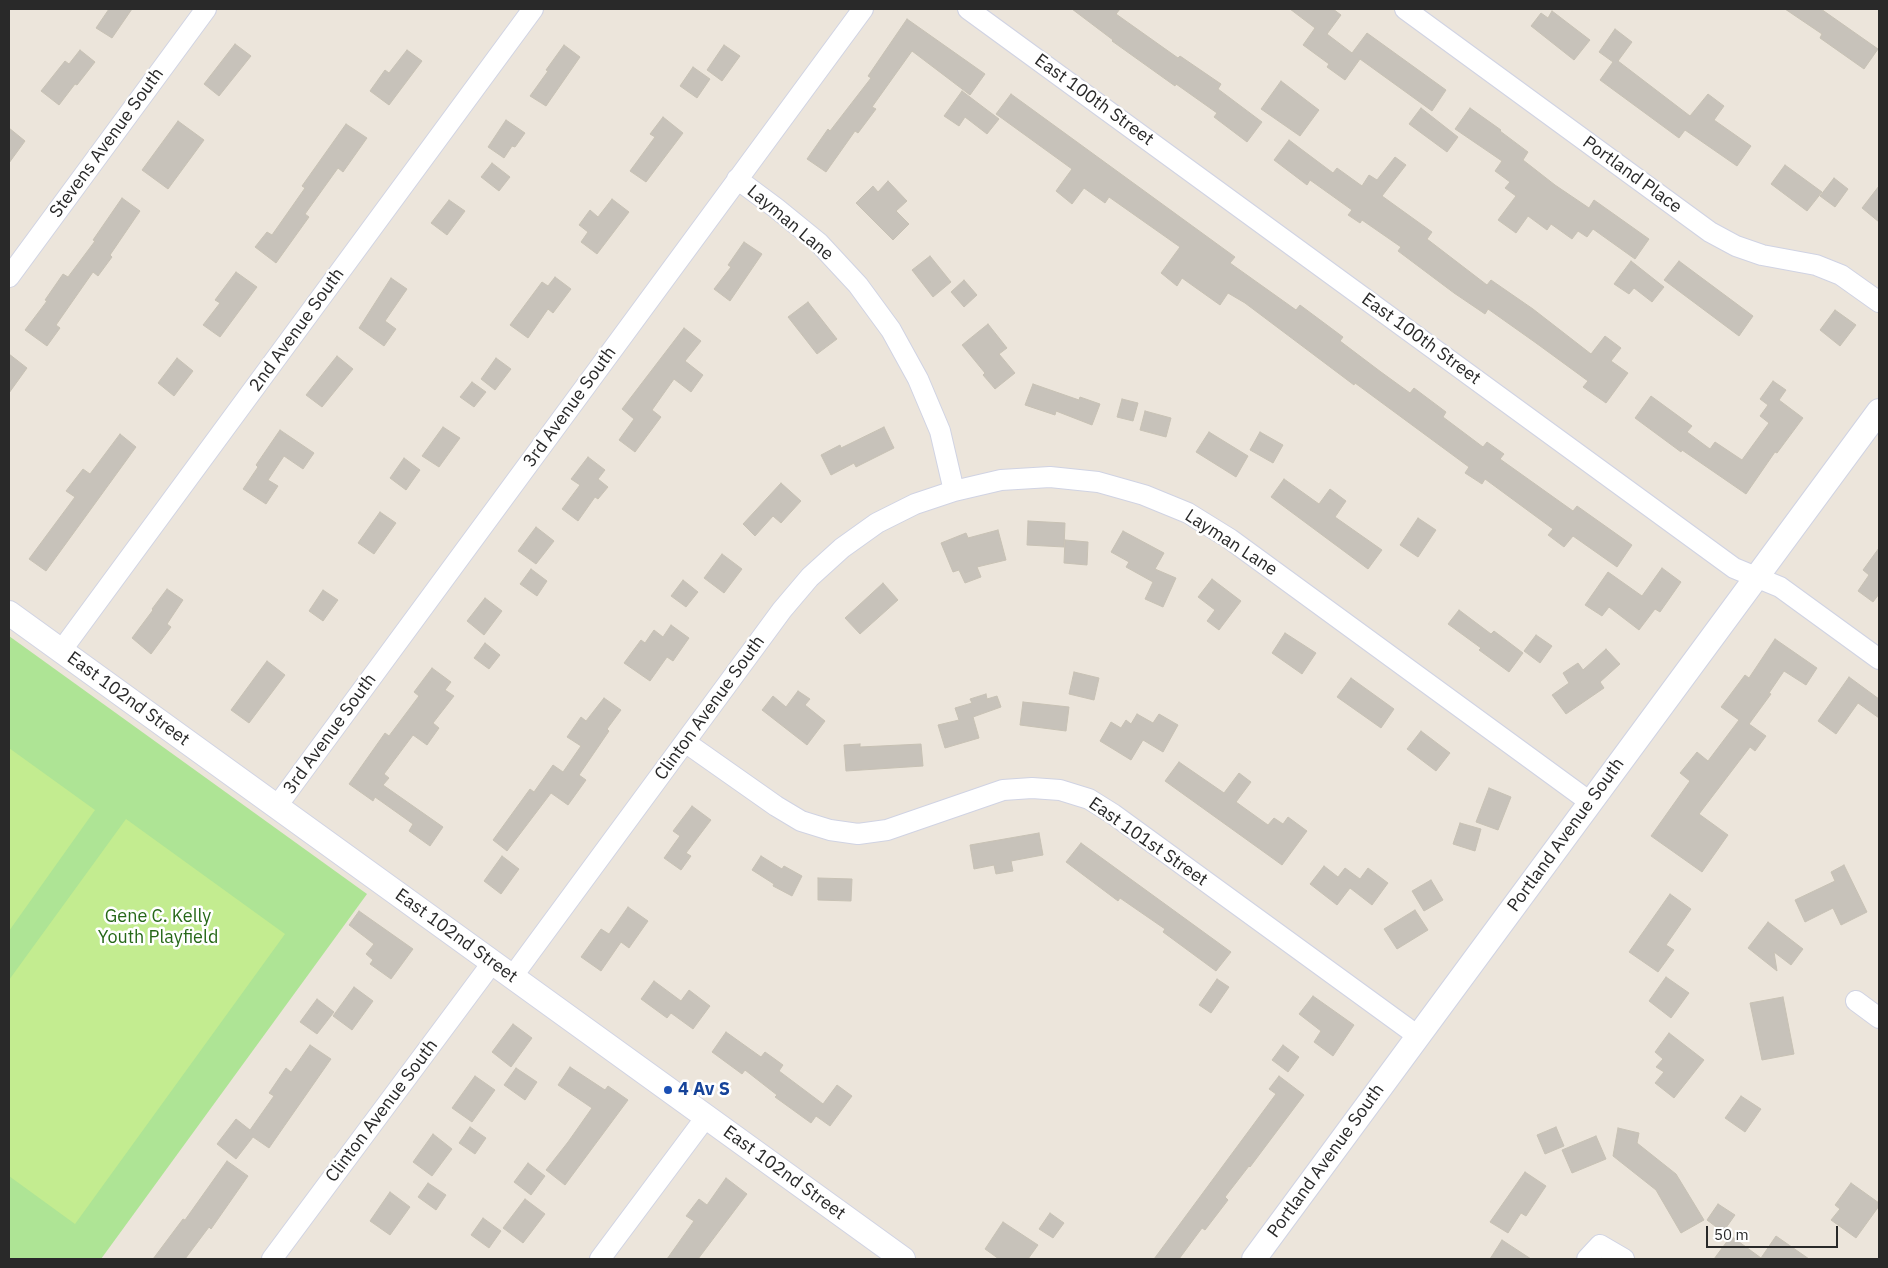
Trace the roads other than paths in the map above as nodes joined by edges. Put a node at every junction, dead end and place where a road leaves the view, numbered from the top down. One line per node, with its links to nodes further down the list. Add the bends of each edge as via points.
1 (206, 9): 7 (street, Stevens Avenue South)
2 (533, 9): 13 (street, 2nd Avenue South)
3 (863, 9): 6 (street, 3rd Avenue South)
4 (968, 9): 11 (street, East 100th Street, via 1731,566)
5 (1405, 9): 8 (street, Portland Place, via 1710,232 1762,256 1816,266 1841,275)
6 (738, 180): 10 (street, Layman Lane, via 819,243 858,285 891,330 918,379 940,431); 17 (street, 3rd Avenue South)
7 (9, 277)
8 (1879, 302)
9 (1879, 411): 11 (street, Portland Avenue South)
10 (954, 491): 15 (street, Clinton Avenue South, via 915,504 876,523 810,577); 16 (street, Layman Lane, via 1001,480 1079,480 1144,495 1188,512 1230,539)
11 (1757, 578): 14 (street, East 100th Street, via 1780,587); 16 (street, Portland Avenue South)
12 (9, 613): 13 (street, East 102nd Street)
13 (61, 651): 17 (street, East 102nd Street)
14 (1879, 659)
15 (684, 742): 19 (street, Clinton Avenue South); 22 (street, East 101st Street, via 801,821 839,832 858,834 887,830 1003,790 1060,790 1089,799)
16 (1590, 802): 22 (street, Portland Avenue South)
17 (277, 806): 18 (street, East 102nd Street)
18 (492, 963): 19 (street, East 102nd Street); 24 (street, Clinton Avenue South)
19 (512, 977): 23 (street, East 102nd Street)
20 (1856, 1001): 21 (street)
21 (1879, 1018)
22 (1418, 1036): 27 (street, Portland Avenue South)
23 (706, 1117): 25 (street); 26 (street, East 102nd Street)
24 (272, 1259)
25 (600, 1259)
26 (903, 1259)
27 (1254, 1259)
28 (1587, 1259): 29 (street, via 1600,1244)
29 (1624, 1259)

